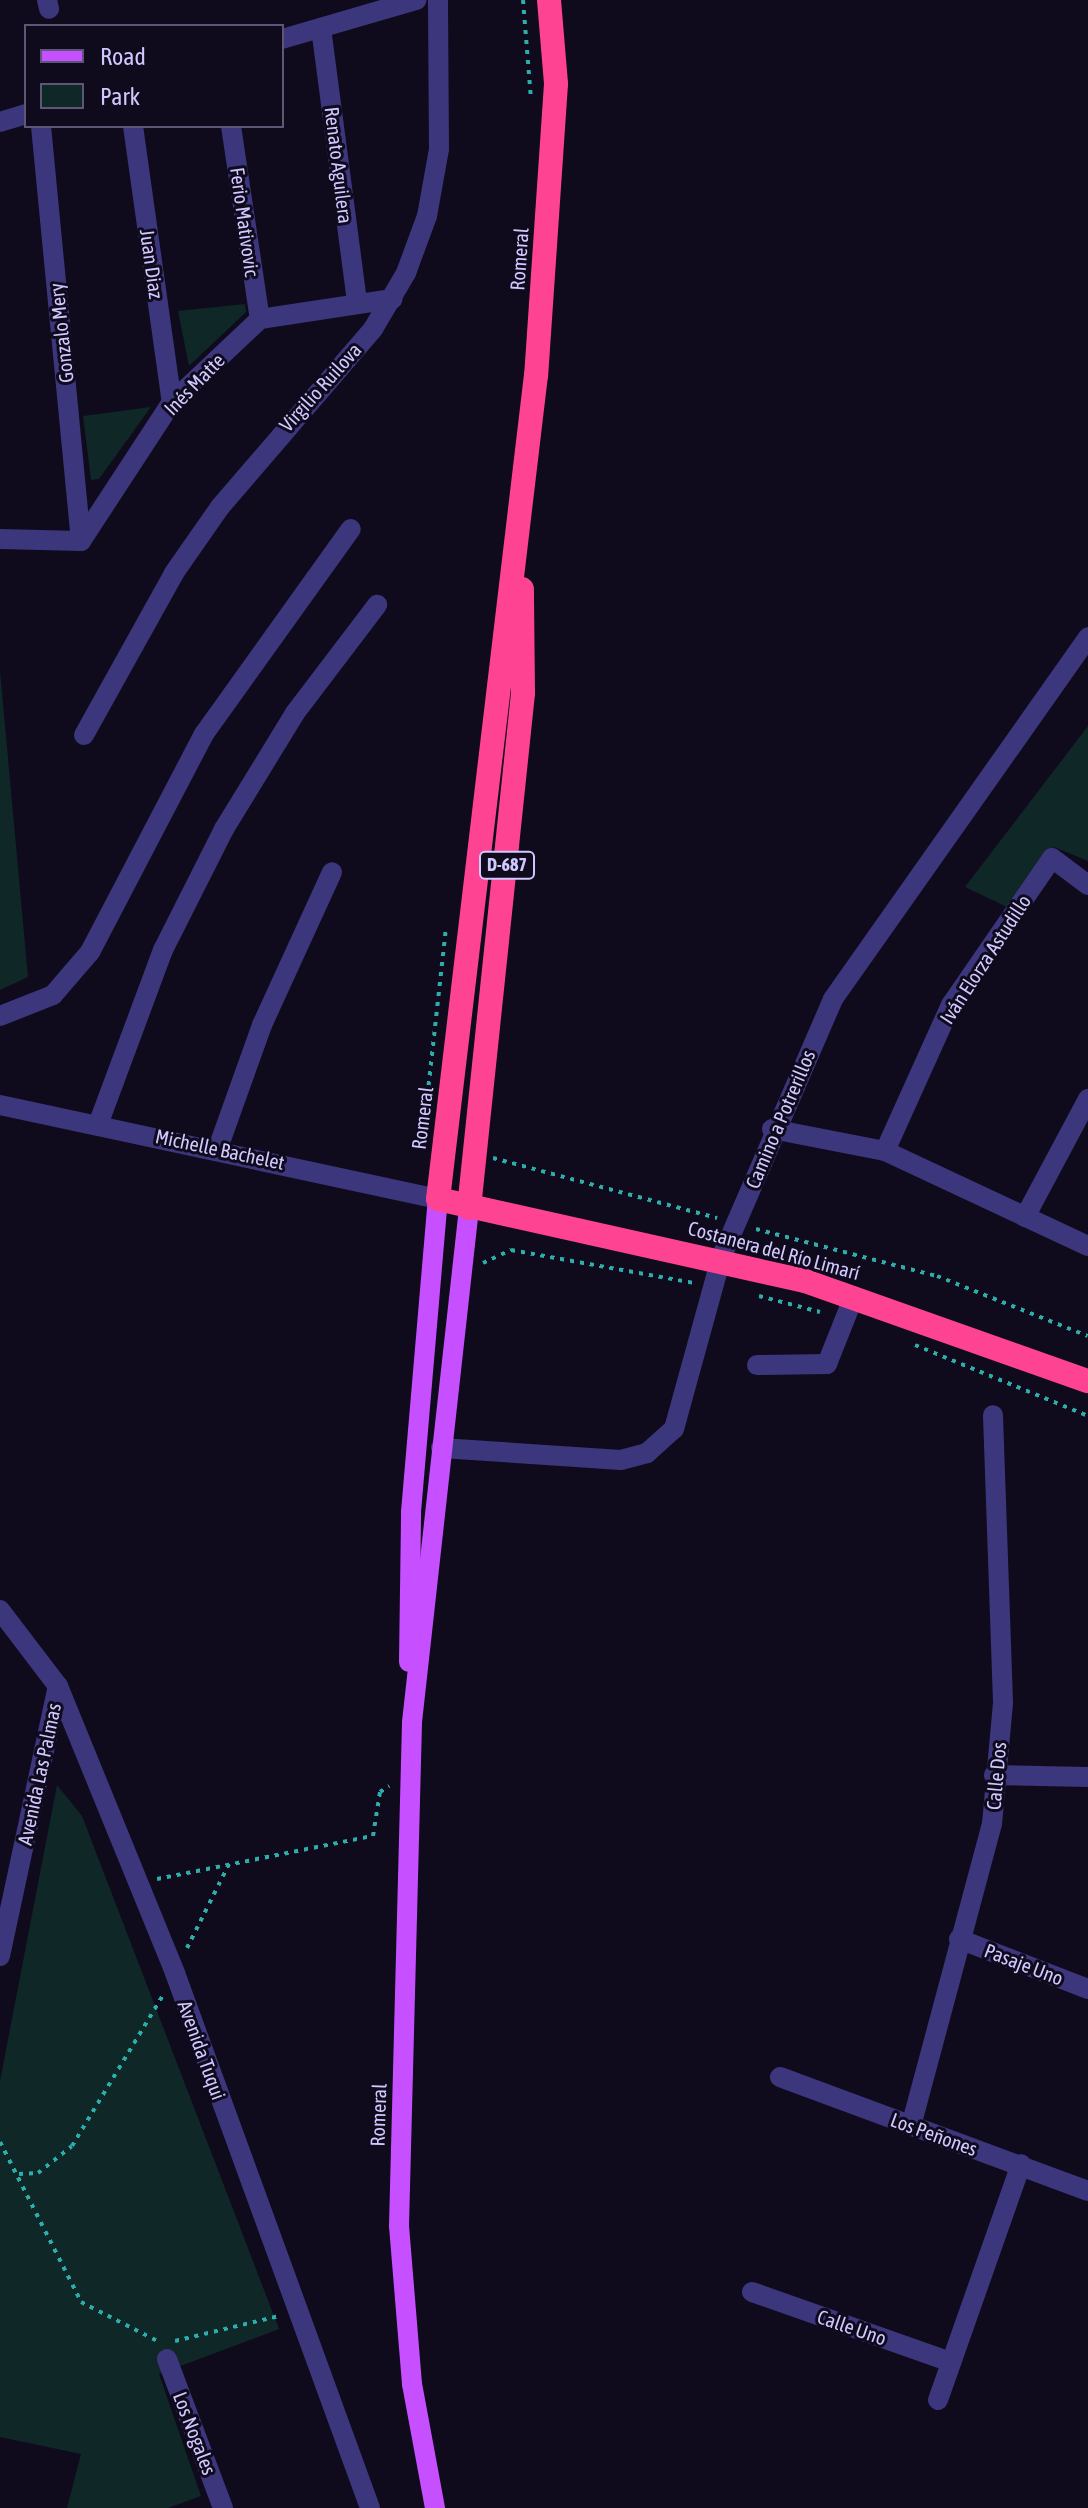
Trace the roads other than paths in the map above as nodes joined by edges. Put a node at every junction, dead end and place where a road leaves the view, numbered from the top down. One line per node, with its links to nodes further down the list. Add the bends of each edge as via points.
1 (416, 0): 4 (street)
2 (438, 0): 11 (street, Virgilio Ruilova, via 435,183)
3 (549, 0): 15 (highway, Romeral / D-687, via 556,84)
4 (321, 28): 5 (street); 12 (street, Renato Aguilera)
5 (284, 38)
6 (24, 115): 7 (street)
7 (0, 122)
8 (41, 128): 18 (street, Gonzalo Mery)
9 (133, 128): 14 (street, Juan Diaz)
10 (231, 128): 13 (street, Ferio Mativovic)
11 (392, 299): 12 (street); 21 (street, Virgilio Ruilova, via 212,518)
12 (357, 302): 13 (street)
13 (260, 319): 14 (street, Inés Matte)
14 (172, 402): 18 (street, Inés Matte)
15 (519, 522): 31 (highway, Romeral / D-687); 32 (highway, Romeral / D-687, via 523,693)
16 (351, 529): 24 (street, via 204,734 90,952 53,995)
17 (0, 539): 18 (street)
18 (81, 541)
19 (377, 605): 27 (street, via 295,713 224,829 157,964)
20 (1088, 637): 28 (street, Camino a Potrerillos, via 833,999)
21 (84, 735)
22 (332, 872): 29 (street, via 262,1025)
23 (1088, 885): 30 (street, Iván Elorza Astudillo, via 1052,858 951,1005)
24 (0, 1016)
25 (1088, 1099): 33 (street)
26 (0, 1105): 27 (street, Michelle Bachelet)
27 (99, 1122): 29 (street, Michelle Bachelet)
28 (772, 1129): 30 (street); 35 (street, Camino a Potrerillos)
29 (218, 1148): 31 (street, Michelle Bachelet)
30 (885, 1151): 33 (street)
31 (438, 1199): 32 (highway, Costanera del Río Limarí); 43 (main road, Romeral, via 405,1608)
32 (469, 1208): 35 (highway, Costanera del Río Limarí); 40 (main road, Romeral)
33 (1025, 1217): 34 (street)
34 (1088, 1246)
35 (721, 1258): 36 (highway, Costanera del Río Limarí); 40 (street, Camino a Potrerillos, via 686,1403 658,1446 635,1457 583,1462)
36 (854, 1296): 37 (street, via 827,1364); 38 (highway, Costanera del Río Limarí)
37 (757, 1365)
38 (1088, 1381)
39 (993, 1415): 44 (street, Calle Dos, via 1003,1702)
40 (441, 1448): 43 (main road, Romeral)
41 (0, 1610): 42 (street, Avenida Tuqui)
42 (58, 1686): 47 (street, Avenida Las Palmas); 58 (street, Avenida Tuqui, via 175,1973)
43 (412, 1722): 59 (main road, Romeral, via 399,2226 412,2384)
44 (994, 1775): 45 (street); 46 (street, Calle Dos, via 992,1824)
45 (1088, 1777)
46 (959, 1939): 48 (street, Pasaje Uno); 50 (street, Calle Dos)
47 (0, 1956)
48 (1088, 1989)
49 (780, 2077): 50 (street, Los Peñones)
50 (911, 2126): 51 (street, Los Peñones)
51 (1021, 2164): 52 (street, Los Peñones); 55 (street)
52 (1088, 2191)
53 (752, 2292): 55 (street, Calle Uno)
54 (167, 2359): 57 (street, Los Nogales)
55 (951, 2362): 56 (street)
56 (938, 2400)
57 (223, 2508)
58 (370, 2508)
59 (435, 2508)

